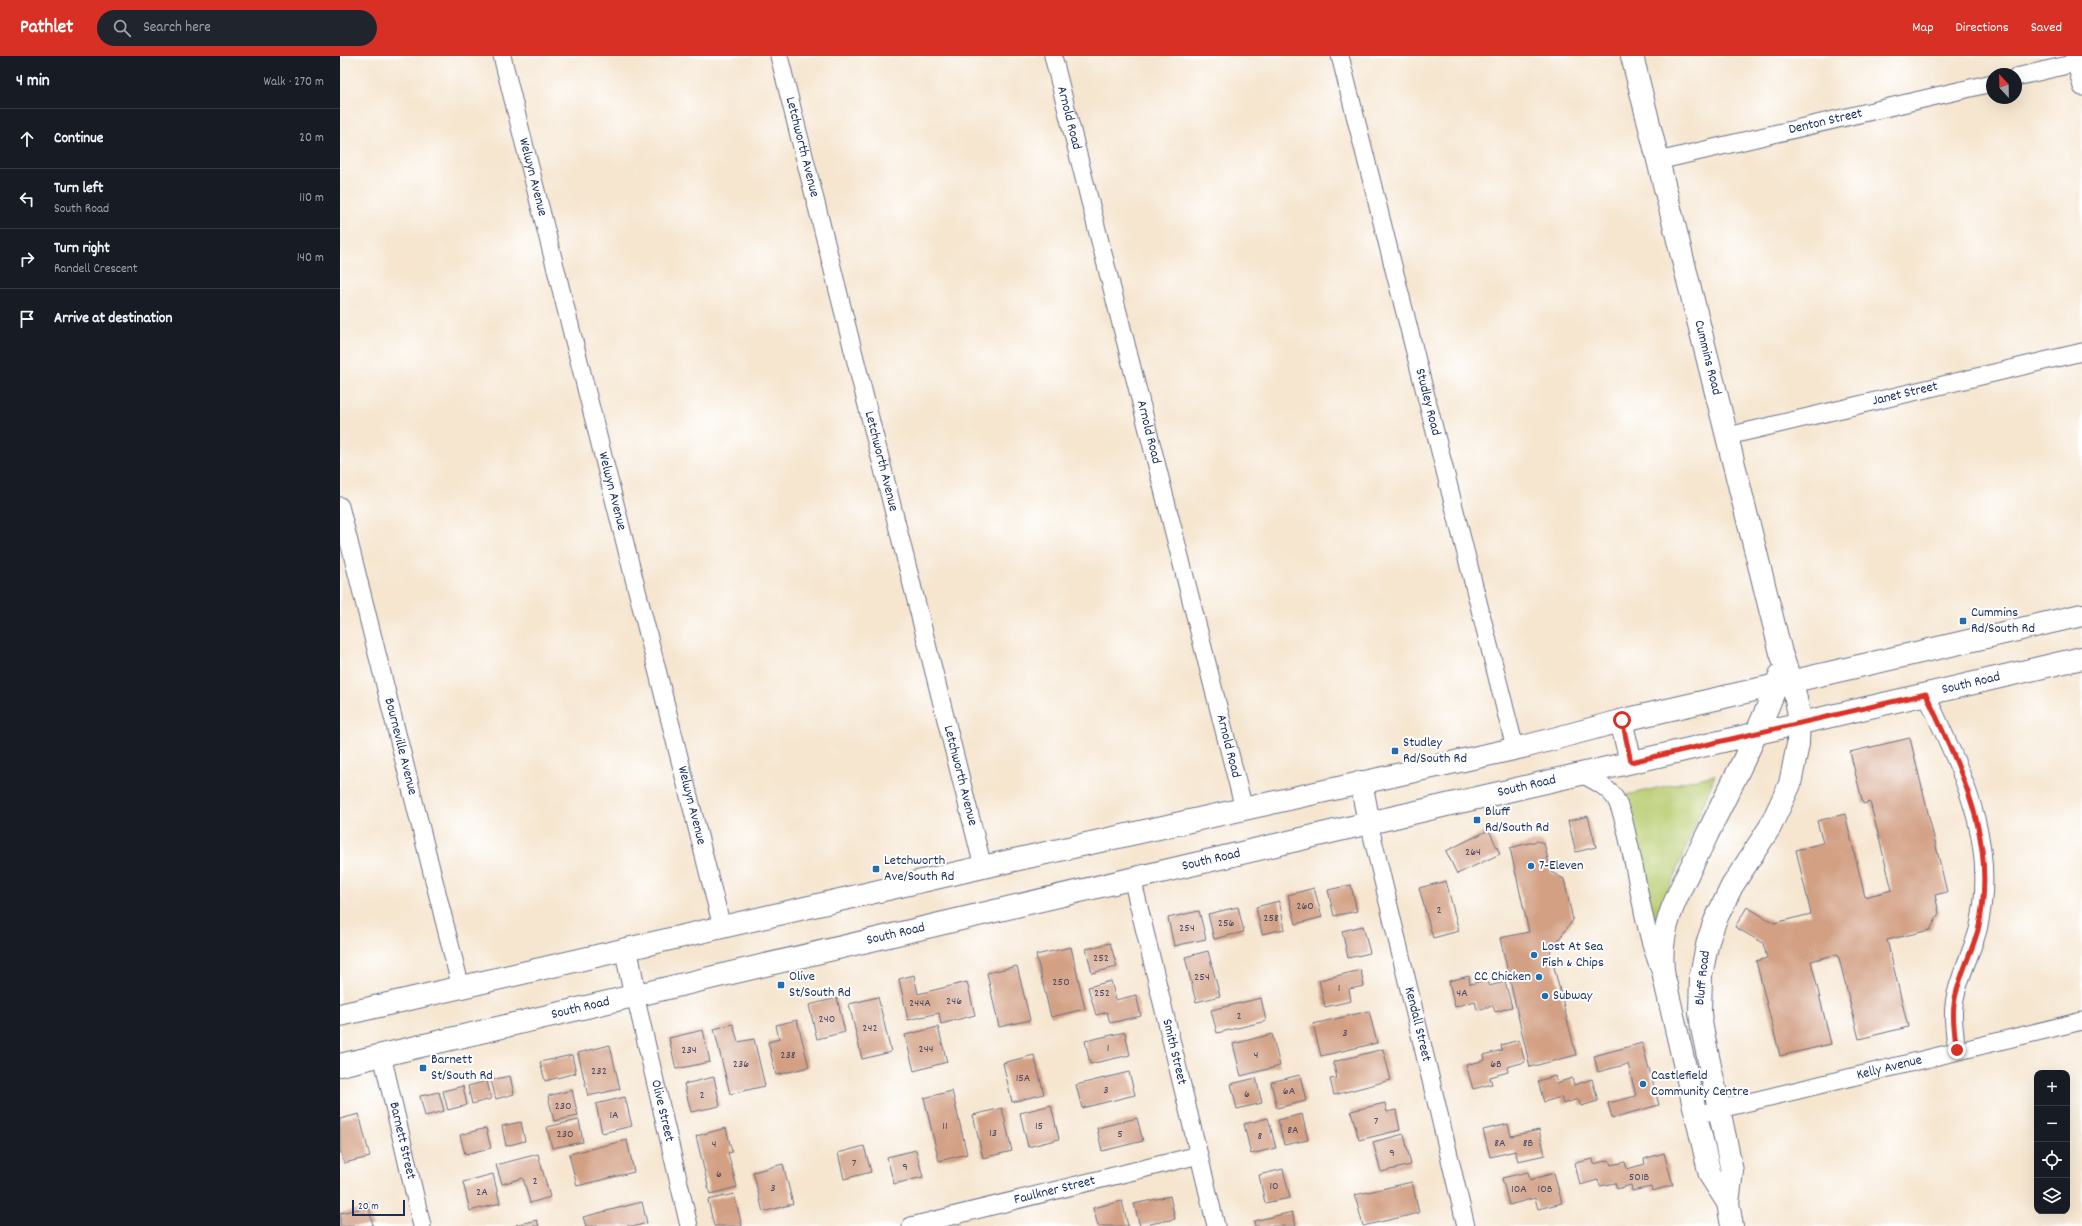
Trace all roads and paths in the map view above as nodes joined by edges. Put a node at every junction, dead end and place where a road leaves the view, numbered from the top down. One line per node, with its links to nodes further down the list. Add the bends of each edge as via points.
1 (502, 56): 29 (street, Welwyn Avenue)
2 (779, 56): 27 (street, Letchworth Avenue)
3 (1053, 56): 25 (street, Arnold Road)
4 (1340, 56): 21 (street, Studley Road)
5 (1632, 56): 10 (main road, Cummins Road)
6 (2075, 60): 7 (street); 9 (street)
7 (2022, 75)
8 (1986, 84): 10 (street, Denton Street)
9 (2082, 86)
10 (1658, 161): 12 (main road, Cummins Road)
11 (2082, 352): 12 (street, Janet Street)
12 (1728, 436): 16 (main road, Cummins Road, via 1782,660)
13 (340, 506): 32 (street, Bourneville Avenue)
14 (2082, 615): 16 (main road)
15 (2082, 658): 17 (main road, South Road)
16 (1784, 683): 18 (main road); 19 (main road, Bluff Road, via 1797,704); 20 (main road, Bluff Road)
17 (1926, 694): 19 (main road, South Road); 36 (street, via 1967,784 1980,834 1984,881 1978,929 1954,1004 1953,1029)
18 (1622, 720): 21 (main road); 22 (main road)
19 (1799, 723): 20 (main road, South Road); 39 (main road, Bluff Road, via 1796,753 1785,797 1770,827 1724,901 1703,961 1700,1013)
20 (1755, 733): 22 (main road, South Road); 31 (main road, Bluff Road, via 1704,842 1684,878 1669,916 1662,956)
21 (1515, 748): 24 (main road)
22 (1631, 762): 23 (main road, South Road)
23 (1580, 773): 26 (main road, South Road); 31 (street, Bluff Road, via 1606,789 1618,805 1638,879 1648,937)
24 (1360, 782): 25 (main road); 26 (main road)
25 (1244, 808): 27 (main road)
26 (1369, 823): 28 (main road, South Road); 47 (street, Kendall Street)
27 (983, 867): 29 (main road)
28 (1132, 878): 33 (main road, South Road); 41 (street, Smith Street)
29 (722, 927): 30 (main road)
30 (626, 949): 32 (main road); 33 (main road)
31 (1666, 985): 40 (main road, Bluff Road)
32 (461, 988): 34 (main road)
33 (635, 995): 37 (main road, South Road); 44 (street, Olive Street)
34 (340, 1015)
35 (2082, 1021): 36 (street, Kelly Avenue)
36 (1957, 1050): 39 (street, Kelly Avenue)
37 (382, 1055): 38 (main road, South Road); 43 (street, Barnett Street)
38 (340, 1065)
39 (1720, 1109): 40 (street, Kelly Avenue); 42 (main road, Bluff Road, via 1732,1171)
40 (1696, 1115): 42 (main road, Bluff Road, via 1710,1175)
41 (1199, 1155): 45 (street, Faulkner Street); 46 (street, Smith Street)
42 (1728, 1203): 48 (main road, Bluff Road)
43 (422, 1226)
44 (689, 1226)
45 (911, 1226)
46 (1216, 1226)
47 (1466, 1226)
48 (1732, 1226)

